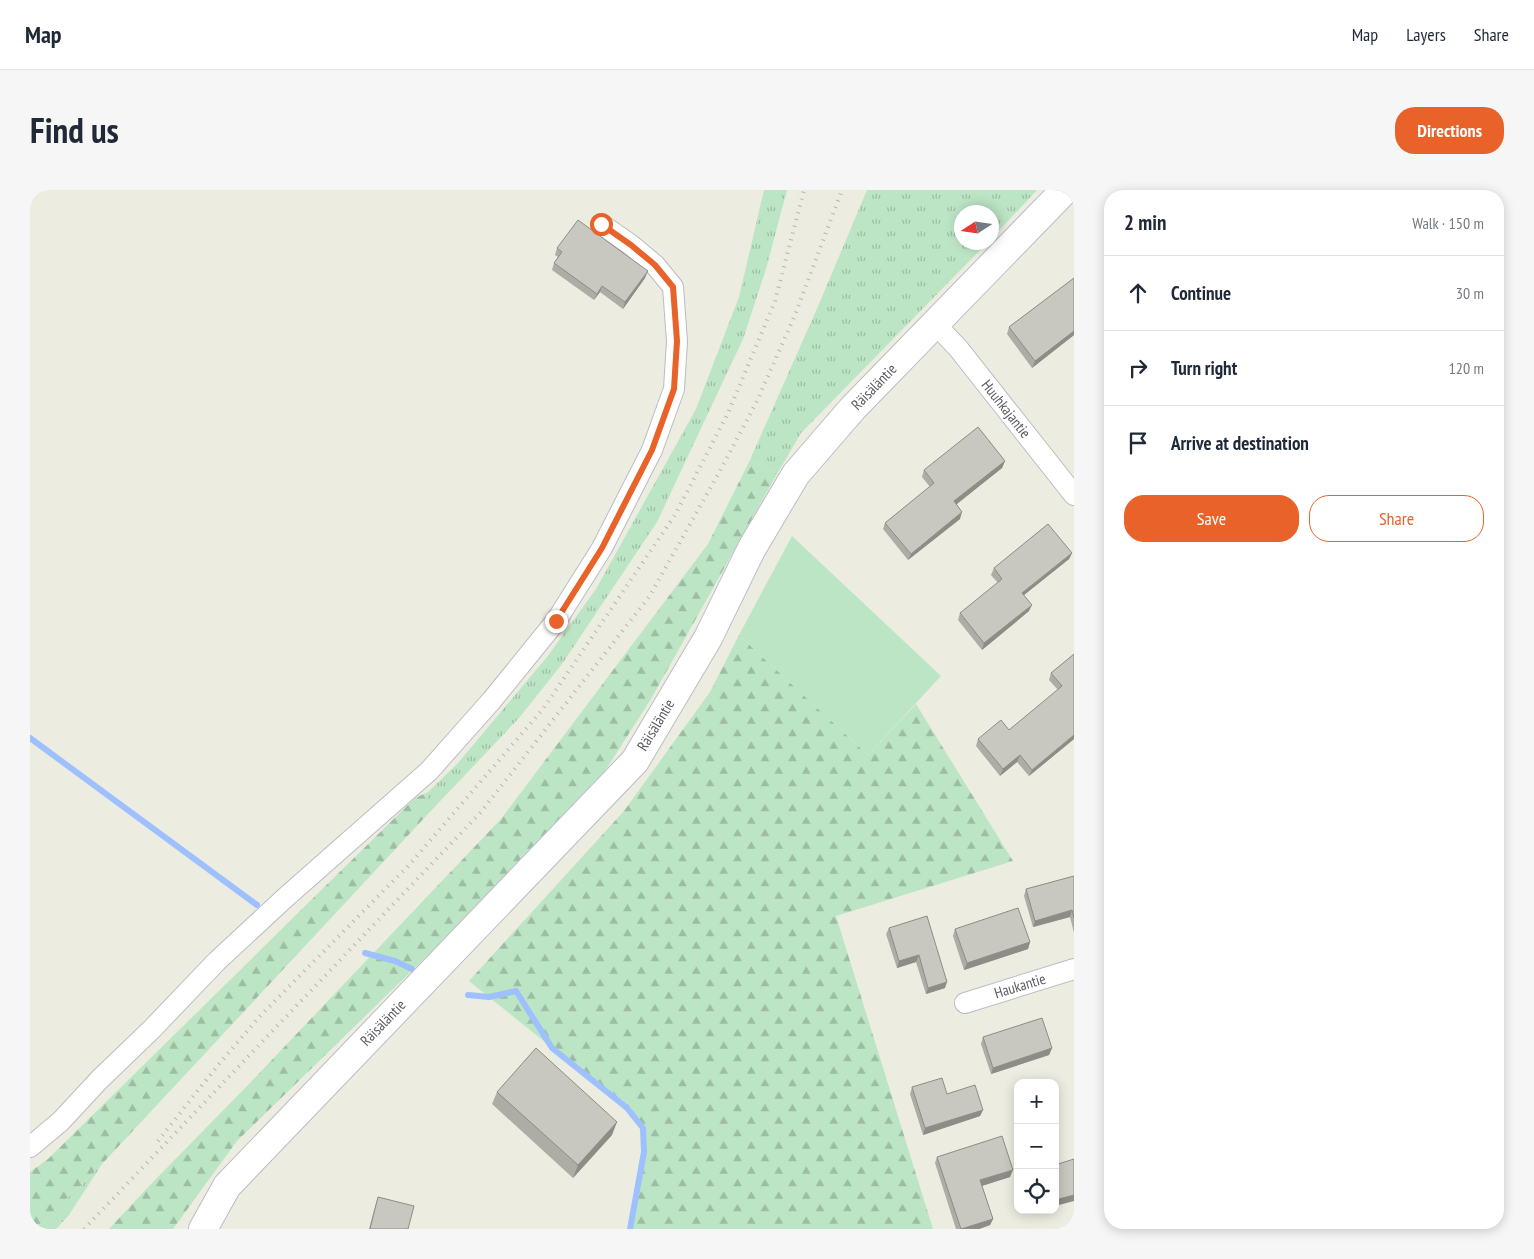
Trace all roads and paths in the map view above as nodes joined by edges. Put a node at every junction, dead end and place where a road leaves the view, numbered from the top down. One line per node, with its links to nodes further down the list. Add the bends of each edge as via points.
1 (1065, 190): 3 (street, Räisäläntie)
2 (601, 224): 7 (street, via 655,265 673,287 677,341 671,398 652,450 602,548 556,621 429,771 286,896)
3 (935, 324): 4 (street, Huuhkajantie, via 958,348); 8 (street, Räisäläntie, via 853,408 796,474 752,548 708,638 635,762 227,1186)
4 (1074, 495)
5 (1074, 970): 6 (street, Haukantie)
6 (965, 1003)
7 (30, 1147)
8 (204, 1229)

